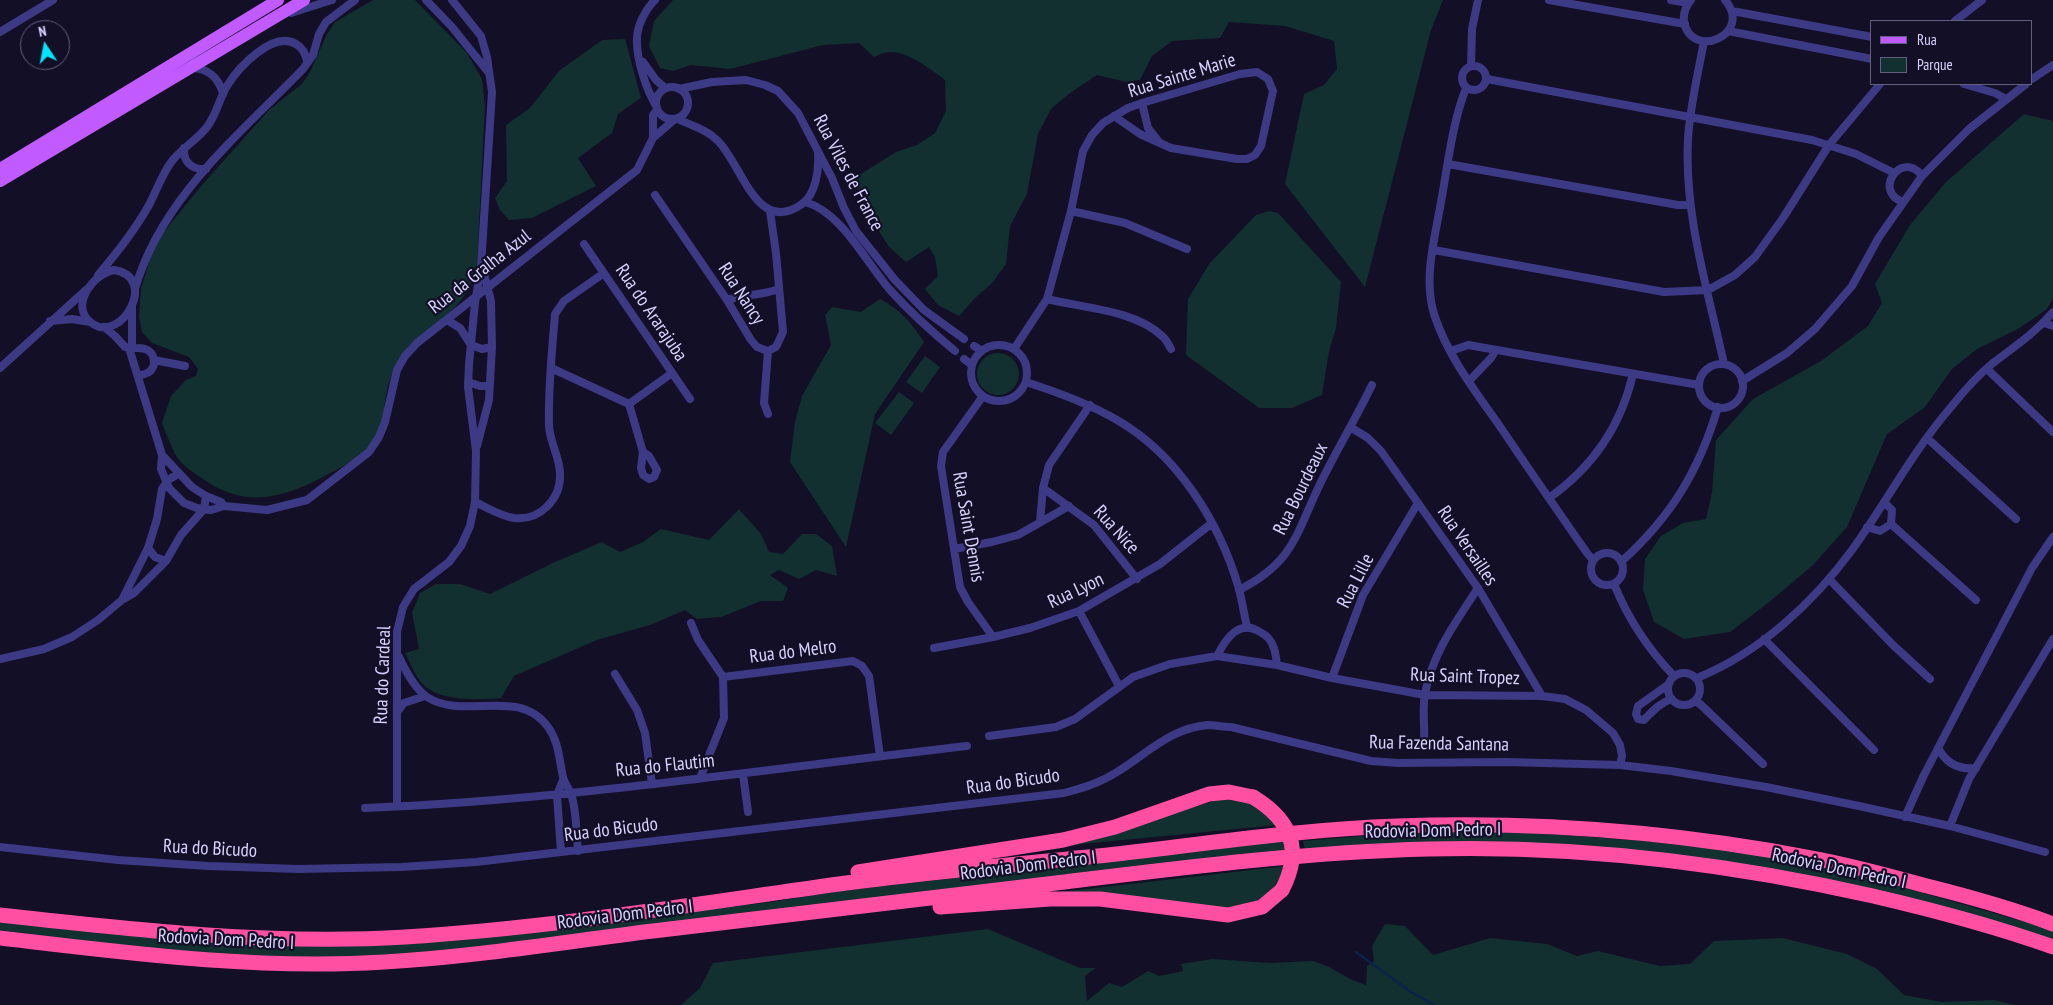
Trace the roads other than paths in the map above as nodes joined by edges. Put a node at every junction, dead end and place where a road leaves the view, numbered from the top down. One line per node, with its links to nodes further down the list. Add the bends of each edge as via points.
1 (53, 0): 20 (street)
2 (278, 0): 51 (main road)
3 (304, 0): 16 (main road)
4 (332, 0): 16 (street)
5 (354, 0): 25 (street, via 326,22)
6 (452, 0): 29 (street, via 481,36)
7 (655, 0): 23 (street, via 639,28 636,41)
8 (1478, 0): 27 (street, via 1472,29)
9 (1549, 0): 18 (street)
10 (1671, 0): 14 (street)
11 (1725, 0): 15 (street)
12 (1982, 0): 17 (street)
13 (429, 1): 29 (street)
14 (1690, 2): 18 (street, via 1684,13)
15 (1732, 10): 19 (street); 21 (street)
16 (270, 20): 28 (main road)
17 (1957, 20)
18 (1685, 24): 22 (street, via 1690,34)
19 (1728, 31): 22 (street, via 1720,39); 24 (street)
20 (0, 32)
21 (1870, 36)
22 (1704, 41): 43 (street)
23 (640, 59): 35 (street); 41 (street, via 647,91)
24 (1870, 59)
25 (308, 62): 38 (street, via 297,44 288,40 278,41 248,61); 52 (street)
26 (2053, 65): 30 (street)
27 (1471, 66): 31 (street, via 1482,69); 36 (street, via 1464,70 1462,78)
28 (192, 68): 38 (street, via 213,76); 55 (main road)
29 (489, 73): 65 (street, via 492,92)
30 (2033, 78)
31 (1486, 79): 36 (street, via 1481,89 1473,91); 43 (street)
32 (1879, 85): 47 (street)
33 (1967, 85): 39 (street)
34 (2025, 85): 39 (street)
35 (665, 88): 37 (street); 41 (street, via 658,95)
36 (1466, 88): 50 (street)
37 (679, 89): 44 (street, via 688,102 684,115); 49 (street, Rua Viles de France, via 712,82 746,80 778,90 798,113)
38 (223, 94): 48 (street, via 209,125)
39 (2006, 99): 54 (street, via 1969,129)
40 (1142, 103): 42 (street, Rua Sainte Marie); 46 (street, via 1148,128); 46 (street, Rua Sainte Marie, via 1240,74 1256,72 1268,79 1273,91 1261,146 1255,155 1237,159 1171,148)
41 (656, 107): 44 (street, via 664,118); 45 (street, Rua da Gralha Azul)
42 (1114, 116): 46 (street, Rua Sainte Marie); 60 (street, Rua Sainte Marie, via 1092,135 1083,151)
43 (1690, 117): 47 (street); 59 (street)
44 (676, 119): 45 (street, Rua da Gralha Azul); 61 (street, via 703,129 719,142 756,199)
45 (653, 138): 68 (street, Rua da Gralha Azul, via 637,170)
46 (1160, 143)
47 (1829, 145): 53 (street); 72 (street, via 1755,257 1735,275)
48 (184, 148): 52 (street, via 188,163 194,168); 67 (street, via 167,168 128,238)
49 (818, 151): 57 (street, via 816,182); 84 (street, Rua Viles de France, via 856,231 924,310)
50 (1448, 164): 59 (street); 64 (street)
51 (0, 169)
52 (206, 169): 69 (street, via 160,228)
53 (1894, 173): 54 (street, via 1901,168 1909,168); 58 (street, via 1890,188)
54 (1922, 176): 58 (street)
55 (0, 181)
56 (655, 195): 75 (street, Rua Nancy)
57 (805, 202): 61 (street, via 782,214); 95 (street, Rua Viles de France, via 835,220 890,290 922,324)
58 (1903, 202): 108 (street, via 1878,237 1852,286 1828,315 1787,353)
59 (1690, 205): 72 (street)
60 (1071, 210): 63 (street, via 1125,223); 74 (street, Rua Sainte Marie)
61 (770, 211): 70 (street)
62 (584, 244): 66 (street, Rua do Ararajuba)
63 (1187, 249)
64 (1434, 250): 72 (street, via 1664,292); 94 (street, via 1430,295 1438,323)
65 (481, 266): 68 (street); 73 (street)
66 (604, 273): 102 (street, via 564,301 554,314); 104 (street, Rua do Ararajuba)
67 (98, 276): 69 (street, via 106,271 122,271 133,281); 71 (street)
68 (487, 288): 73 (street, Rua da Gralha Azul); 87 (street, via 491,301)
69 (135, 289): 76 (street)
70 (779, 289): 75 (street); 90 (street, via 783,332 776,347)
71 (86, 290): 79 (street); 80 (street, via 83,308)
72 (1708, 290): 98 (street)
73 (476, 295): 78 (street, Rua da Gralha Azul); 85 (street)
74 (1047, 299): 89 (street, via 1124,315 1163,336); 91 (street, Rua Sainte Marie)
75 (727, 300): 90 (street, Rua Nancy, via 751,340)
76 (132, 307): 83 (street, via 120,321); 88 (street, via 132,344)
77 (2053, 312): 81 (street)
78 (447, 320): 85 (street, via 460,328); 134 (street, Rua da Gralha Azul, via 405,356 379,437 364,457 307,500 267,510)
79 (50, 321): 80 (street, via 72,319); 101 (street)
80 (90, 322): 83 (street)
81 (2044, 323): 82 (street); 103 (street)
82 (2053, 326)
83 (104, 327): 88 (street)
84 (964, 339)
85 (471, 346): 87 (street); 109 (street)
86 (974, 346): 93 (street)
87 (492, 347): 113 (street)
88 (129, 348): 97 (street, via 148,350); 106 (street)
89 (1171, 349)
90 (768, 350): 119 (street, Rua Nancy, via 764,403)
91 (1014, 350): 93 (street, via 998,345); 110 (street, via 1026,364)
92 (1496, 350): 94 (street, via 1468,345); 105 (street); 107 (street)
93 (982, 351): 99 (street)
94 (1452, 351): 107 (street)
95 (955, 352)
96 (964, 359): 99 (street)
97 (154, 360): 100 (street); 106 (street, via 149,372)
98 (1724, 364): 108 (street, via 1737,371); 112 (street, via 1709,368)
99 (972, 365): 114 (street, via 974,386)
100 (185, 366)
101 (0, 368)
102 (551, 368): 116 (street); 131 (street, via 548,427 560,473 559,488 552,502 530,517 516,518)
103 (1987, 369): 121 (street); 122 (street, via 1951,406)
104 (672, 373): 115 (street, Rua do Ararajuba); 116 (street)
105 (1633, 374): 112 (street); 130 (street, via 1620,416 1606,442 1580,473)
106 (138, 376): 125 (street)
107 (1469, 381): 130 (street)
108 (1742, 381): 118 (street, via 1742,391 1737,400 1728,406)
109 (468, 382): 113 (street); 123 (street)
110 (1026, 382): 114 (street, via 1019,393 1008,400 995,401); 117 (street)
111 (1372, 385): 120 (street, Rua Bourdeaux)
112 (1699, 385): 118 (street, via 1704,400)
113 (489, 386): 123 (street, via 489,400)
114 (983, 396): 144 (street, Rua Saint Dennis, via 943,452 941,466)
115 (690, 400)
116 (629, 404): 124 (street)
117 (1090, 406): 128 (street, via 1049,465); 139 (street, via 1145,438 1184,479)
118 (1718, 407): 147 (street, via 1702,454 1684,488 1650,535)
119 (768, 414)
120 (1350, 427): 133 (street, Rua Versailles, via 1381,451); 152 (street, Rua Bourdeaux, via 1295,541 1261,579)
121 (2053, 432)
122 (1927, 438): 132 (street); 137 (street)
123 (476, 451): 131 (street, Rua do Cardeal)
124 (643, 452)
125 (162, 455): 126 (street); 127 (street, via 161,469)
126 (178, 474): 127 (street); 129 (street)
127 (166, 482): 136 (street, via 184,503); 143 (street)
128 (1043, 488): 135 (street, Rua Nice); 138 (street)
129 (206, 496): 134 (street); 136 (street)
130 (1549, 498): 145 (street)
131 (475, 502): 162 (street, Rua do Cardeal, via 470,526 461,546 449,562 414,590 403,607 397,632)
132 (1884, 502): 140 (street, via 1892,510); 141 (street)
133 (1418, 503): 151 (street, Rua Versailles); 169 (street, Rua Lille, via 1363,595)
134 (224, 506): 136 (street)
135 (1069, 506): 138 (street); 148 (street, Rua Nice, via 1094,525)
136 (204, 509): 146 (street, via 181,535)
137 (2016, 519)
138 (1040, 522): 144 (street, via 1018,535)
139 (1212, 523): 148 (street, Rua Lyon); 152 (street, via 1228,556)
140 (1891, 524): 141 (street, via 1880,531); 154 (street)
141 (1867, 527): 149 (street)
142 (2053, 537): 184 (street, via 2032,568)
143 (148, 548): 146 (street, via 155,557); 153 (street)
144 (954, 549): 158 (street, Rua Saint Dennis, via 960,587)
145 (1593, 560): 147 (street, via 1608,553); 150 (street, via 1591,572 1594,579 1601,584)
146 (166, 561): 153 (street, via 134,593)
147 (1621, 562): 150 (street, via 1622,574)
148 (1137, 579): 155 (street, Rua Lyon)
149 (1830, 579): 159 (street); 171 (street, via 1893,646)
150 (1614, 584): 167 (street, via 1641,636)
151 (1478, 588): 174 (street, via 1432,663); 176 (street, Rua Versailles)
152 (1239, 590): 157 (street)
153 (122, 600): 164 (street, via 98,620 65,640 30,654)
154 (1976, 600)
155 (1079, 611): 158 (street, Rua Lyon); 173 (street)
156 (691, 623): 168 (street, via 698,640)
157 (1246, 627): 163 (street, via 1233,632); 165 (street, via 1266,636 1274,646)
158 (994, 637): 161 (street, Rua Lyon)
159 (1764, 638): 170 (street, via 1734,659); 185 (street)
160 (2053, 639): 189 (street)
161 (934, 648)
162 (398, 655): 175 (street); 179 (street, Rua do Cardeal)
163 (1217, 656): 165 (street, Rua Saint Tropez); 173 (street, Rua Saint Tropez, via 1170,664)
164 (0, 659)
165 (1277, 665): 169 (street, Rua Saint Tropez)
166 (615, 674): 193 (street, via 637,710)
167 (1674, 676): 170 (street, via 1686,673); 172 (street)
168 (723, 677): 186 (street, Rua do Melro, via 853,661 862,666 869,676); 191 (street, via 724,718)
169 (1332, 678): 174 (street, Rua Saint Tropez)
170 (1697, 678): 178 (street, via 1701,690)
171 (1930, 679)
172 (1669, 684): 177 (street, via 1668,692); 177 (street, via 1638,706 1638,719 1644,720 1663,702)
173 (1119, 686): 181 (street, Rua Saint Tropez, via 1075,719 1056,727)
174 (1425, 695): 176 (street, Rua Saint Tropez); 182 (street)
175 (425, 696): 179 (street, via 404,703); 192 (street, via 467,707 520,707 536,715 555,737)
176 (1542, 696): 188 (street, Rua Saint Tropez, via 1565,699 1586,710 1613,733 1620,745)
177 (1672, 699): 178 (street, via 1683,705)
178 (1695, 701): 187 (street)
179 (397, 712): 196 (street, Rua do Cardeal)
180 (1208, 725): 188 (street, Rua Fazenda Santana, via 1230,727 1371,761); 202 (street, Rua do Bicudo, via 1184,730 1162,740 1094,785 1064,793)
181 (989, 736)
182 (1424, 743)
183 (967, 746): 186 (street, Rua do Flautim)
184 (1938, 748): 189 (street, via 1952,764); 199 (street)
185 (1874, 750)
186 (880, 756): 190 (street, Rua do Flautim)
187 (1763, 764)
188 (1620, 765): 199 (street, Rua Fazenda Santana, via 1766,787)
189 (1976, 768): 200 (street)
190 (743, 774): 191 (street, Rua do Flautim); 198 (street)
191 (700, 778): 193 (street, Rua do Flautim)
192 (563, 780): 194 (street); 195 (street)
193 (652, 784): 194 (street, Rua do Flautim)
194 (571, 793): 195 (street, Rua do Flautim); 202 (street)
195 (557, 795): 196 (street, Rua do Flautim); 203 (street)
196 (397, 806): 197 (street, Rua do Flautim)
197 (365, 808)
198 (748, 812)
199 (1905, 817): 200 (street, Rua Fazenda Santana)
200 (1950, 826): 204 (street, Rua Fazenda Santana)
201 (0, 846): 203 (street, Rua do Bicudo, via 163,863 298,869 402,867)
202 (578, 850): 203 (street, Rua do Bicudo)
203 (561, 852)
204 (2045, 852)
205 (704, 903): 206 (highway, Rodovia Dom Pedro I, via 529,925 367,939 215,937); 207 (highway, bridge, via 806,880 1063,840 1115,827 1210,794 1230,792 1253,797 1276,814 1290,837 1293,862 1282,890 1262,907 1228,915 1126,901 1077,898); 208 (highway, Rodovia Dom Pedro I, via 849,883 1354,828 1488,825 1626,832 1817,858 1965,896)
206 (0, 915)
207 (781, 917): 209 (highway, Rodovia Dom Pedro I, via 421,960 328,964 214,962); 210 (highway, Rodovia Dom Pedro I, via 1321,854 1434,848 1492,849 1617,854 1752,871 1918,907)
208 (2053, 924)
209 (0, 938)
210 (2053, 947)

